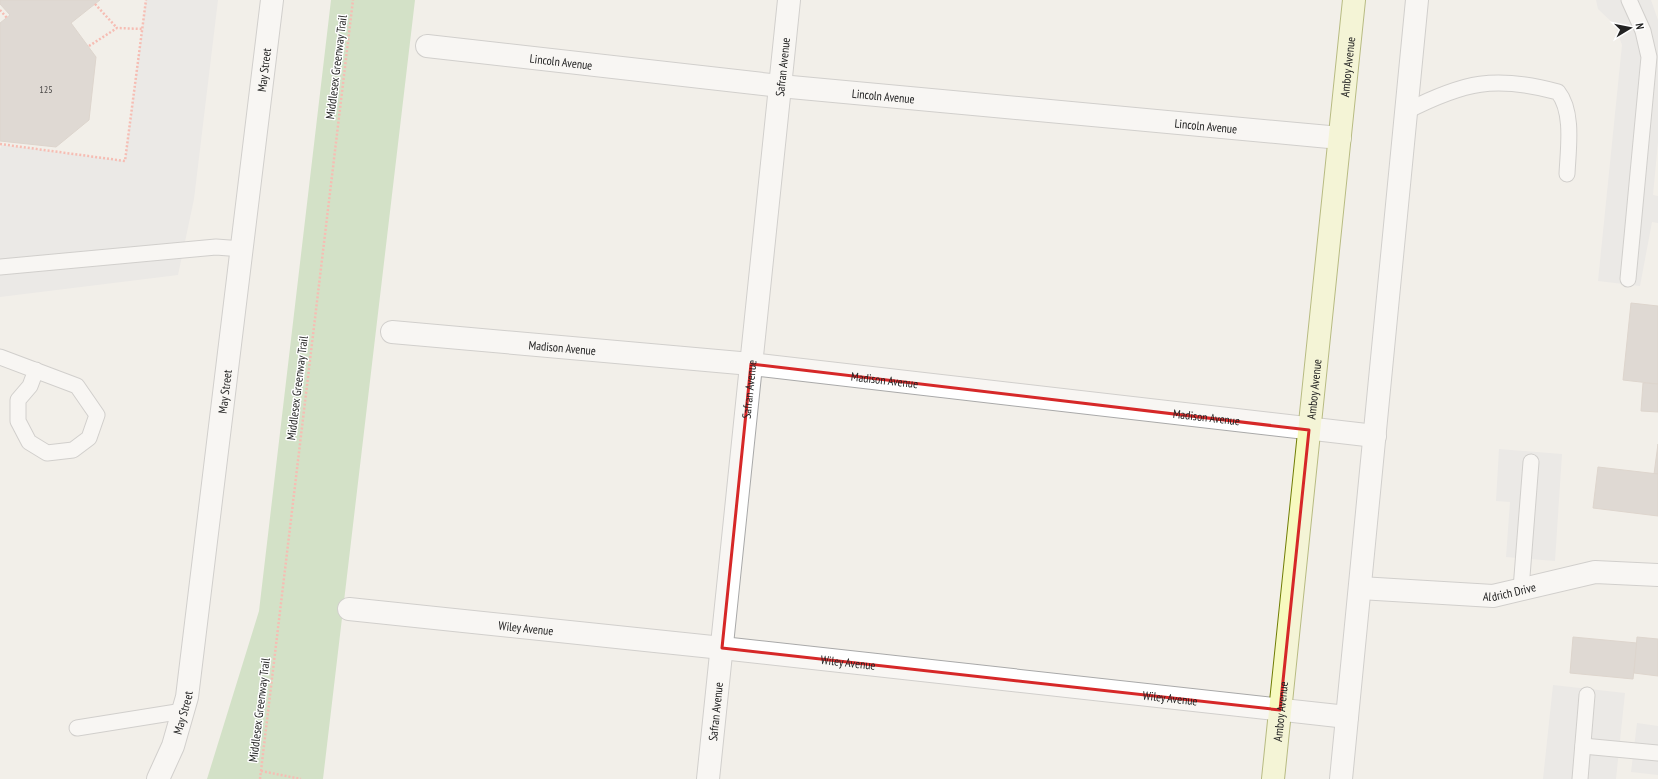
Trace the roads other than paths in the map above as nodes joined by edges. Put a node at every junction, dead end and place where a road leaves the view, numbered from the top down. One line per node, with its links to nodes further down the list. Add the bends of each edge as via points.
1 (272, 0): 11 (street, May Street)
2 (789, 0): 7 (street, Safran Avenue)
3 (1354, 0): 9 (street, Amboy Avenue)
4 (1418, 0): 8 (street)
5 (1629, 0): 13 (lane, via 1643,31 1649,57)
6 (427, 46): 7 (street, Lincoln Avenue)
7 (780, 86): 9 (street, Lincoln Avenue); 16 (street, Safran Avenue)
8 (1406, 111): 10 (lane, via 1436,96 1474,84 1502,81 1558,92 1565,106 1569,135); 19 (street)
9 (1340, 138): 18 (street, Amboy Avenue)
10 (1567, 174)
11 (242, 249): 12 (lane, via 216,247); 27 (street, May Street, via 187,697)
12 (0, 268)
13 (1628, 279)
14 (392, 332): 16 (street, Madison Avenue)
15 (0, 357): 17 (lane)
16 (751, 364): 18 (street, Madison Avenue); 25 (street, Safran Avenue)
17 (36, 370): 17 (lane, via 30,386 18,400 18,421 29,442 47,453 73,450 89,438 97,415 77,386)
18 (1309, 430): 19 (street, Madison Avenue); 28 (street, Amboy Avenue)
19 (1375, 436): 22 (street)
20 (1531, 462): 23 (lane)
21 (1658, 575): 23 (street, Aldrich Drive, via 1595,572)
22 (1360, 588): 23 (street, Aldrich Drive, via 1493,596); 29 (street)
23 (1521, 589)
24 (349, 609): 25 (street, Wiley Avenue)
25 (722, 648): 28 (street, Wiley Avenue); 34 (street, Safran Avenue)
26 (1587, 695): 31 (lane)
27 (183, 710): 30 (lane); 33 (street, May Street, via 173,746)
28 (1280, 710): 29 (street, Wiley Avenue); 35 (street, Amboy Avenue)
29 (1347, 717): 36 (street)
30 (77, 728)
31 (1583, 746): 32 (lane); 37 (lane)
32 (1658, 753)
33 (158, 779)
34 (708, 779)
35 (1273, 779)
36 (1341, 779)
37 (1580, 779)

